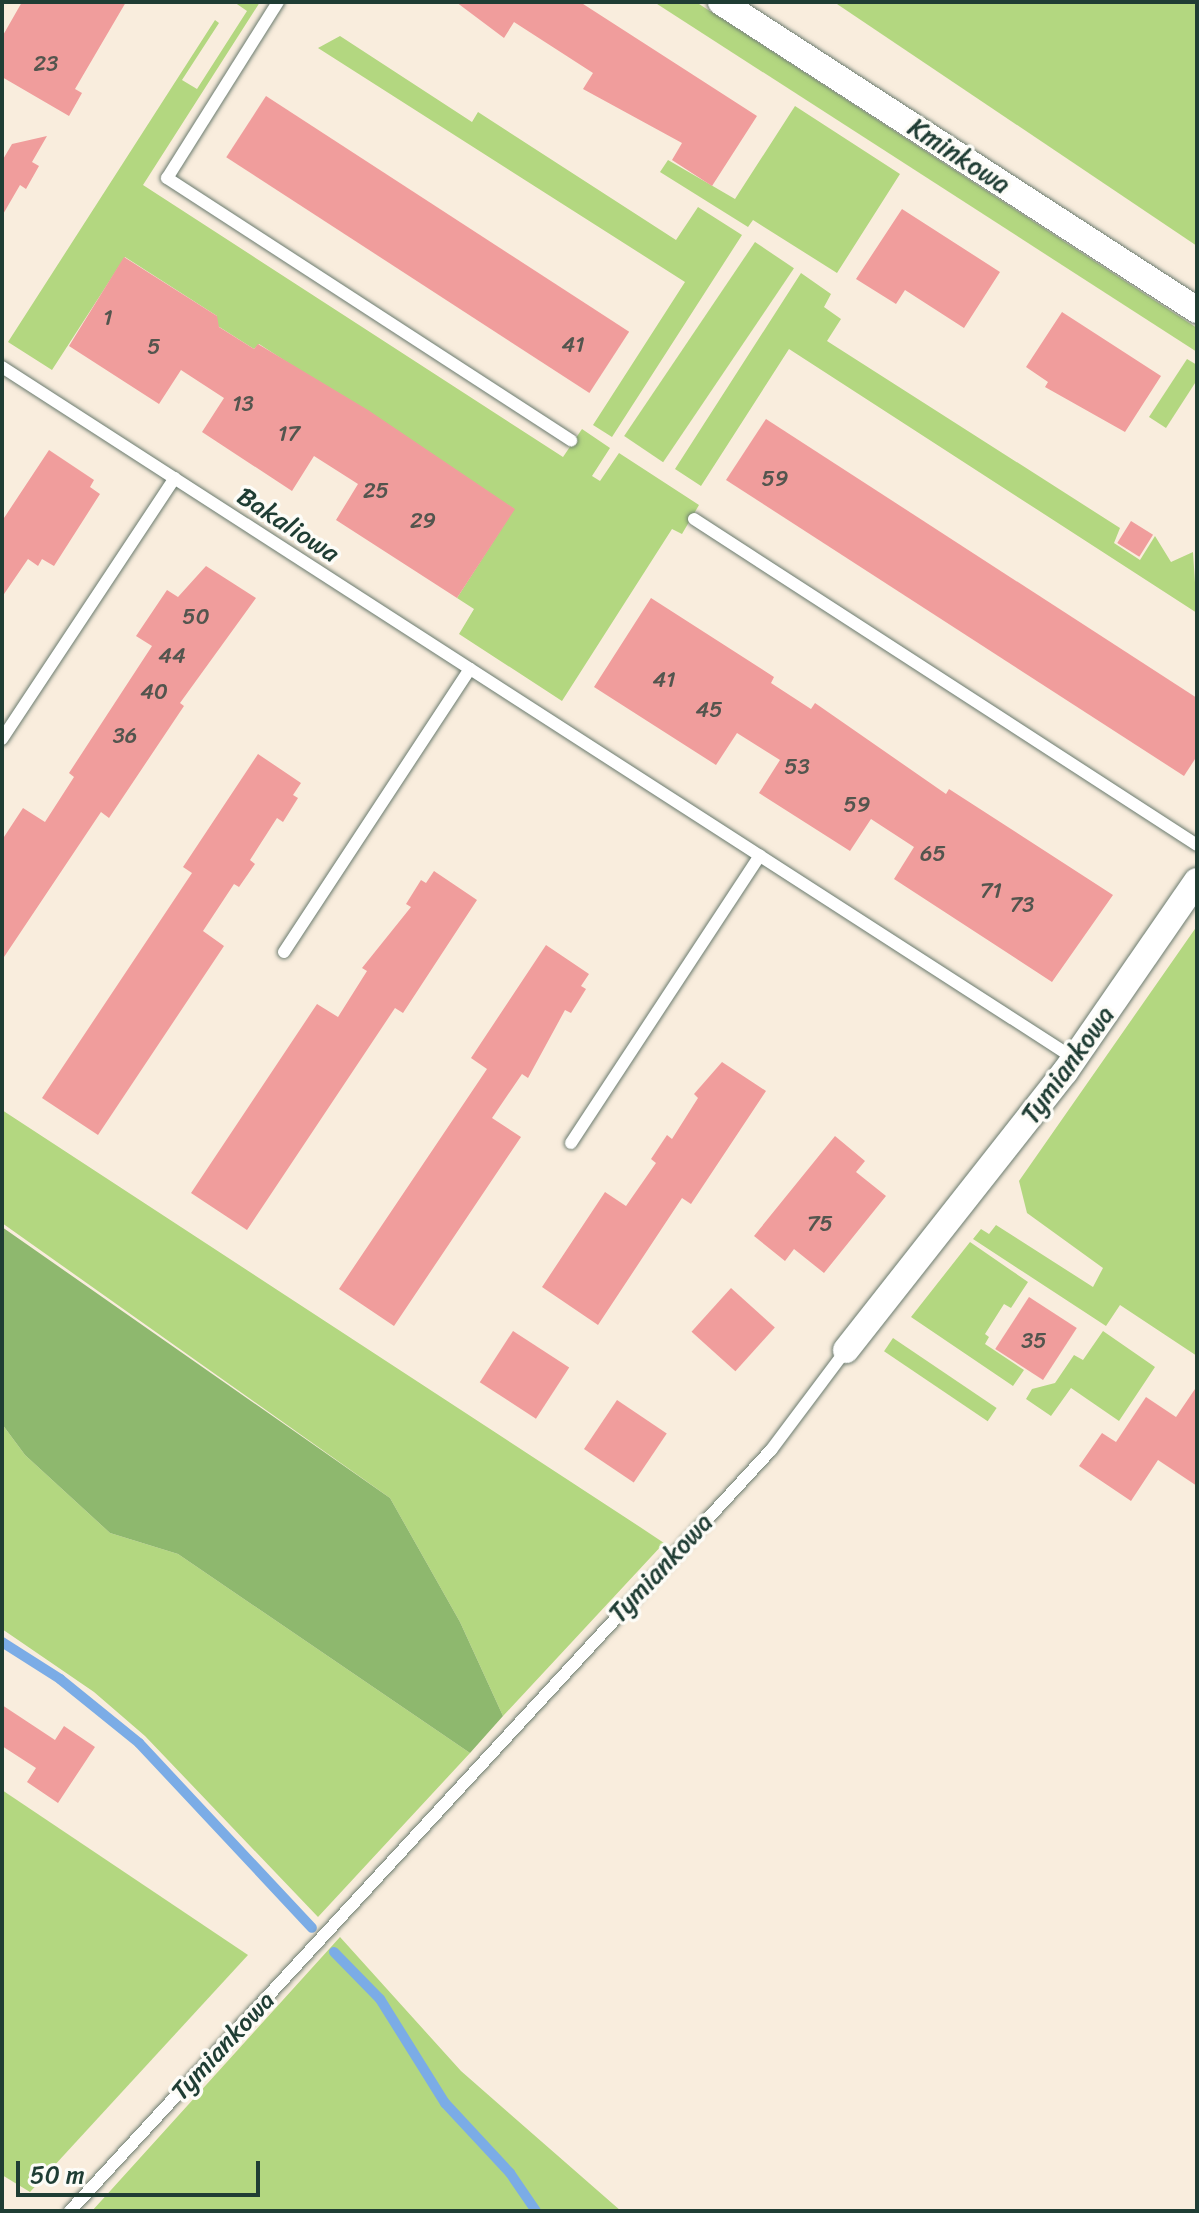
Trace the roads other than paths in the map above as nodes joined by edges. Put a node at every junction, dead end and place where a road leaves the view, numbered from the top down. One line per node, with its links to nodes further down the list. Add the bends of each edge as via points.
1 (278, 2): 5 (lane, via 167,178)
2 (721, 2): 3 (street, Kminkowa)
3 (1197, 310)
4 (2, 367): 6 (lane, Bakaliowa)
5 (571, 440)
6 (175, 478): 8 (lane, Bakaliowa); 9 (lane)
7 (694, 519): 10 (lane)
8 (470, 669): 11 (lane, Bakaliowa); 13 (lane)
9 (2, 739)
10 (1197, 845)
11 (760, 855): 14 (lane, Bakaliowa); 15 (lane)
12 (1197, 881): 14 (street, Tymiankowa)
13 (284, 952)
14 (1075, 1059): 16 (street, Tymiankowa)
15 (571, 1143)
16 (846, 1350): 17 (lane, Tymiankowa, via 771,1450)
17 (70, 2211)

